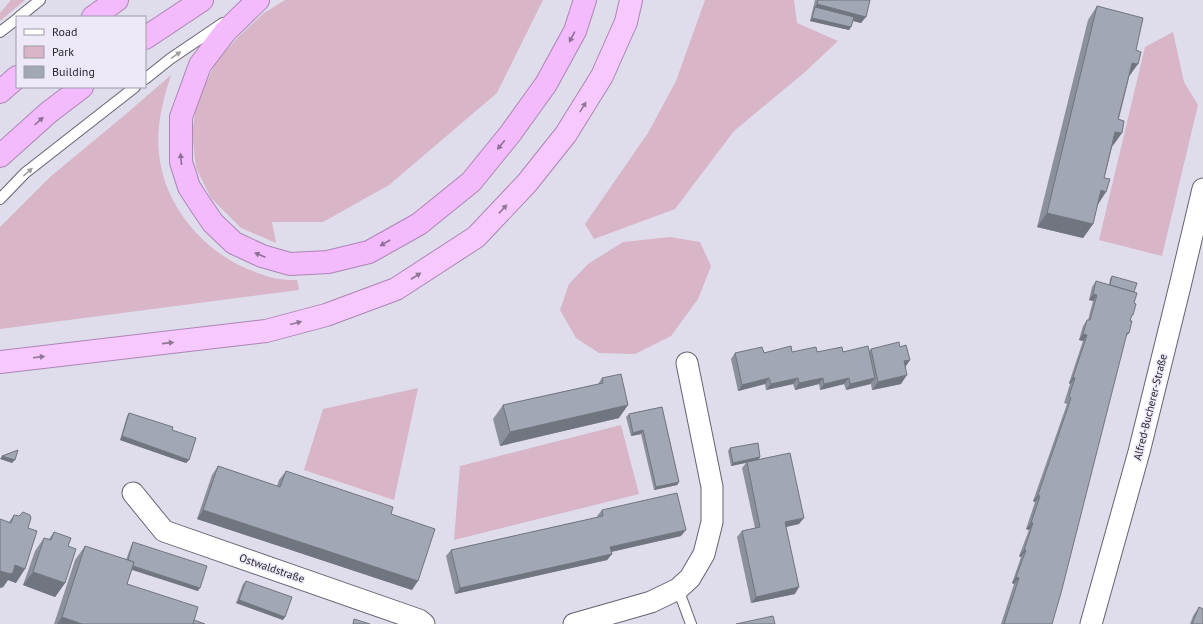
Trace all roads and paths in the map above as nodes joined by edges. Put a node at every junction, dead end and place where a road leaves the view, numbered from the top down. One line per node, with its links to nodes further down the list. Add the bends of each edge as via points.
1 (40, 0): 7 (lane)
2 (117, 0): 8 (highway)
3 (202, 0): 11 (highway)
4 (585, 0): 6 (highway, one-way to 6, via 575,31 546,84 471,182 419,224 370,252 328,262 290,264 262,256 234,243 213,223 200,204 189,187 180,162 181,117 200,65 225,32)
5 (631, 0): 20 (highway, one-way to 5, via 266,331 326,315 396,289 476,237 528,183 566,134 602,76 626,22)
6 (257, 1): 13 (lane, one-way to 6, via 170,59)
7 (20, 16)
8 (94, 16)
9 (16, 20): 10 (lane)
10 (0, 32)
11 (146, 37)
12 (16, 77): 16 (highway)
13 (146, 78)
14 (81, 88): 17 (highway, one-way to 14)
15 (134, 88): 19 (lane, one-way to 15, via 25,173)
16 (0, 92)
17 (0, 156)
18 (1203, 189): 27 (street, Alfred-Bucherer-Straße, via 1139,452)
19 (0, 199)
20 (0, 362)
21 (687, 363): 23 (street, via 712,487 712,522 704,554 690,578)
22 (133, 493): 24 (street, Ostwaldstraße, via 164,531 419,620)
23 (678, 589): 25 (street, via 651,602); 26 (lane)
24 (424, 624)
25 (574, 624)
26 (691, 624)
27 (1091, 624)

